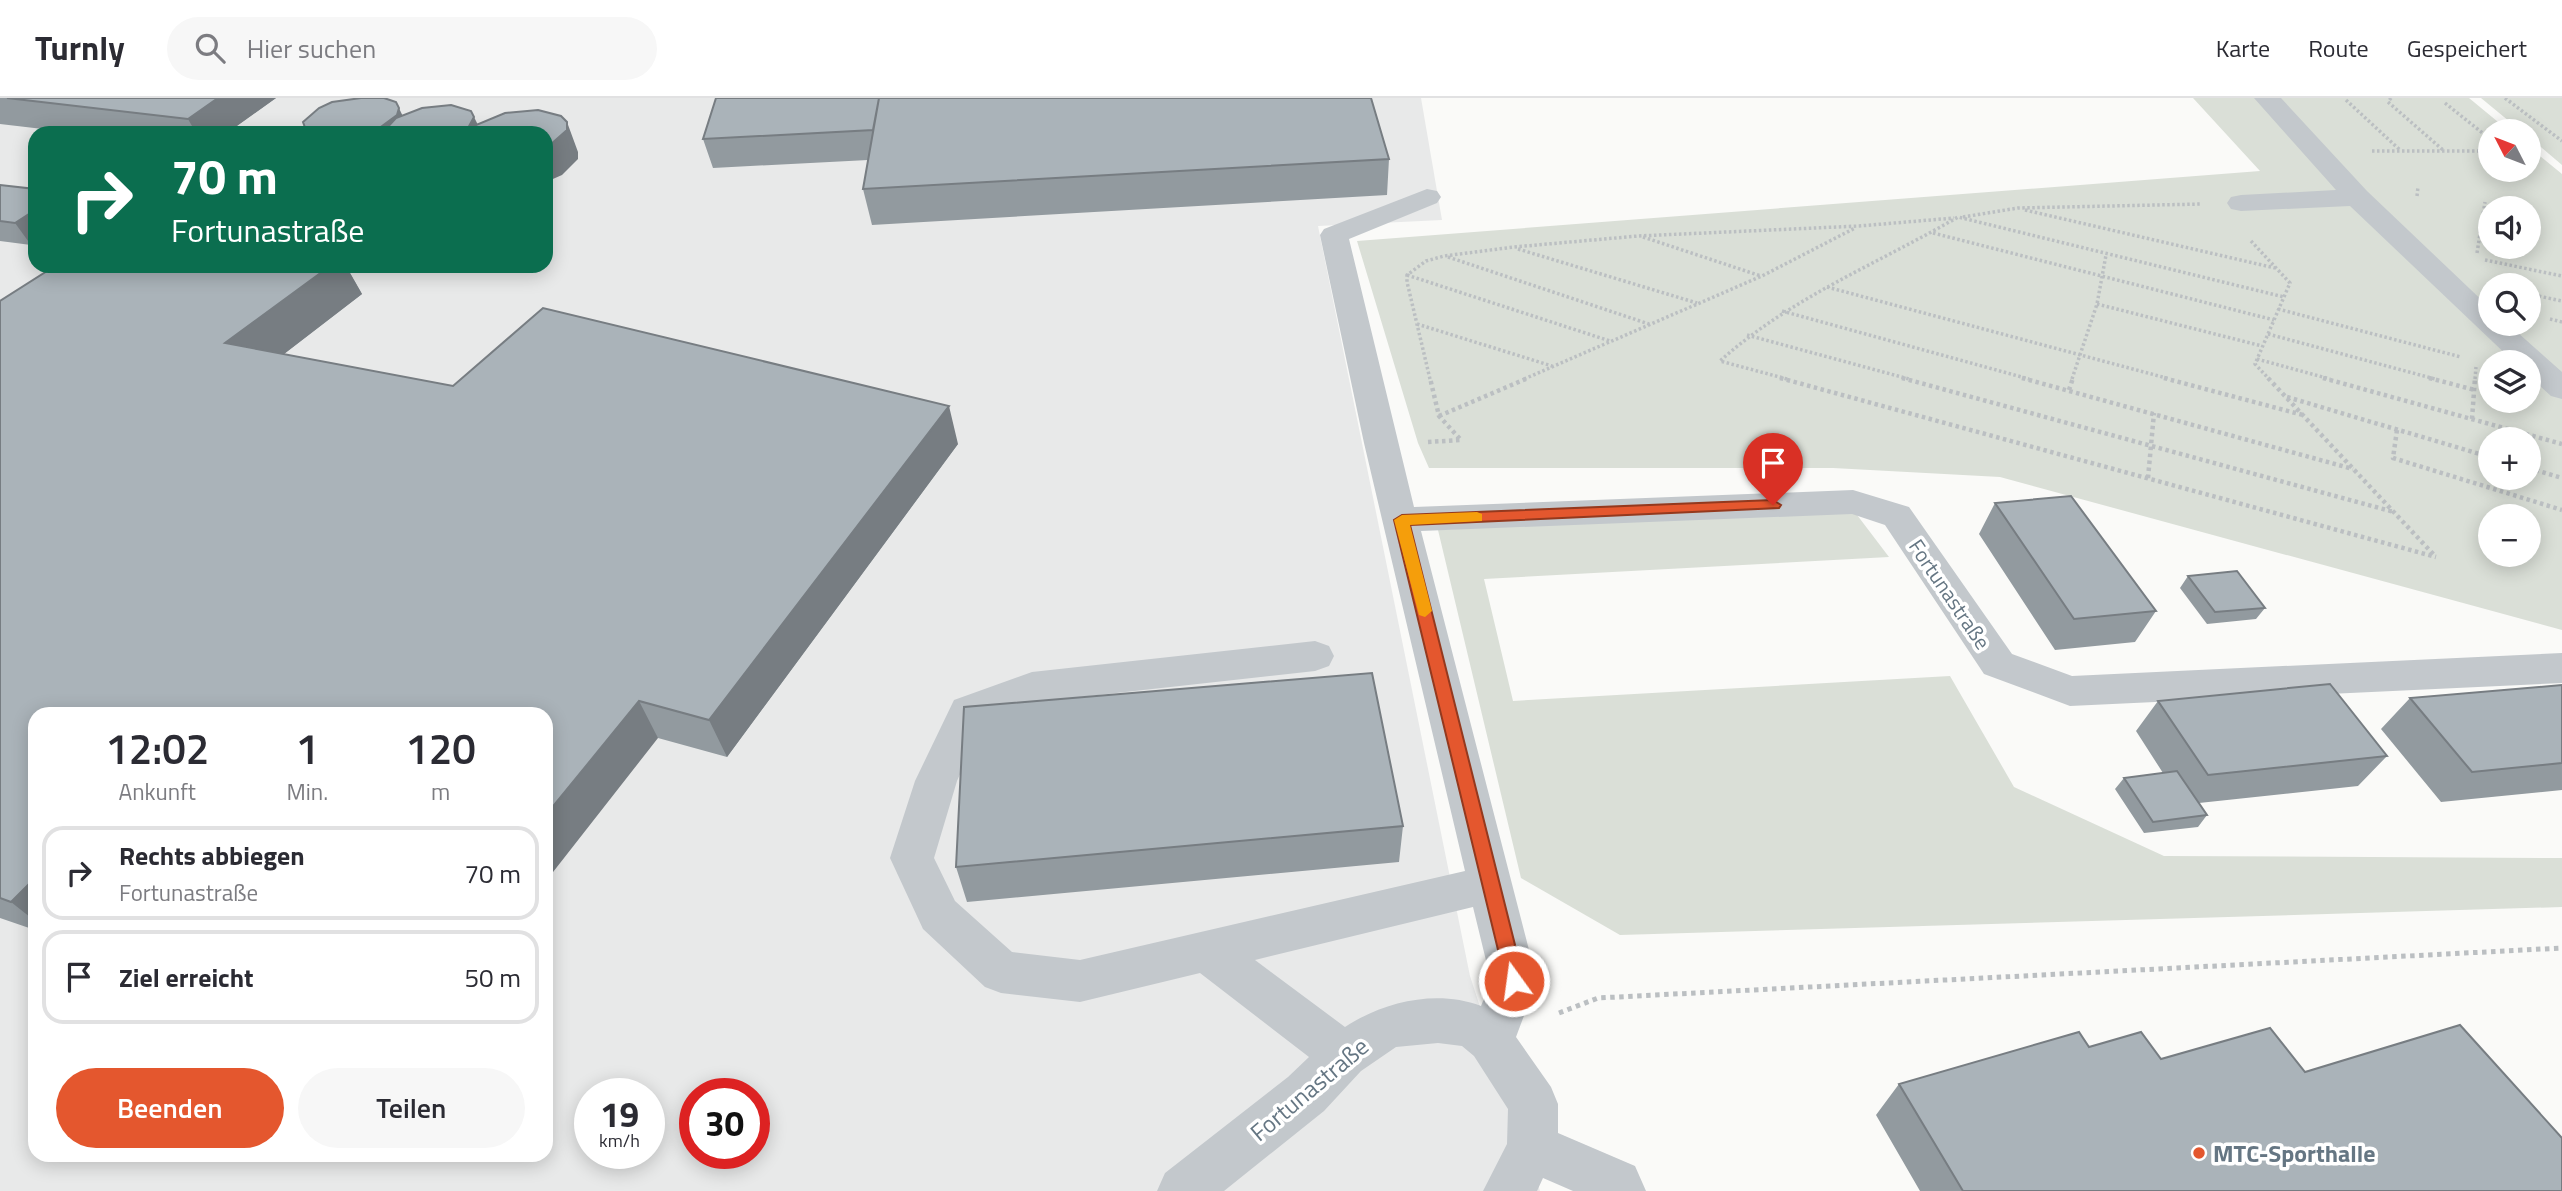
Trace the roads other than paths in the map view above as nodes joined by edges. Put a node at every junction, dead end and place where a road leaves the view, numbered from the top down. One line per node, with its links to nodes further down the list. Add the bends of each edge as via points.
1 (2267, 98): 3 (street)
2 (1427, 197): 6 (street, via 1334,235)
3 (2357, 197): 4 (street); 5 (street)
4 (2241, 203)
5 (2562, 389)
6 (1402, 520): 8 (street, Fortunastraße, via 1853,502 1897,516 1998,664 2070,691); 9 (street)
7 (1315, 656): 10 (street, via 1032,687 968,711 936,781 912,858 939,915 1001,972 1080,981)
8 (2552, 668)
9 (1490, 884): 10 (street); 11 (street, via 1514,981)
10 (1207, 951): 12 (street)
11 (1492, 1040): 12 (street, Fortunastraße, via 1472,1025 1438,1021 1387,1026); 13 (street, Fortunastraße, via 1533,1104)
12 (1343, 1055): 14 (street, Fortunastraße, via 1306,1094)
13 (1520, 1170): 15 (street, Fortunastraße, via 1617,1184)
14 (1182, 1191)
15 (1620, 1191)

